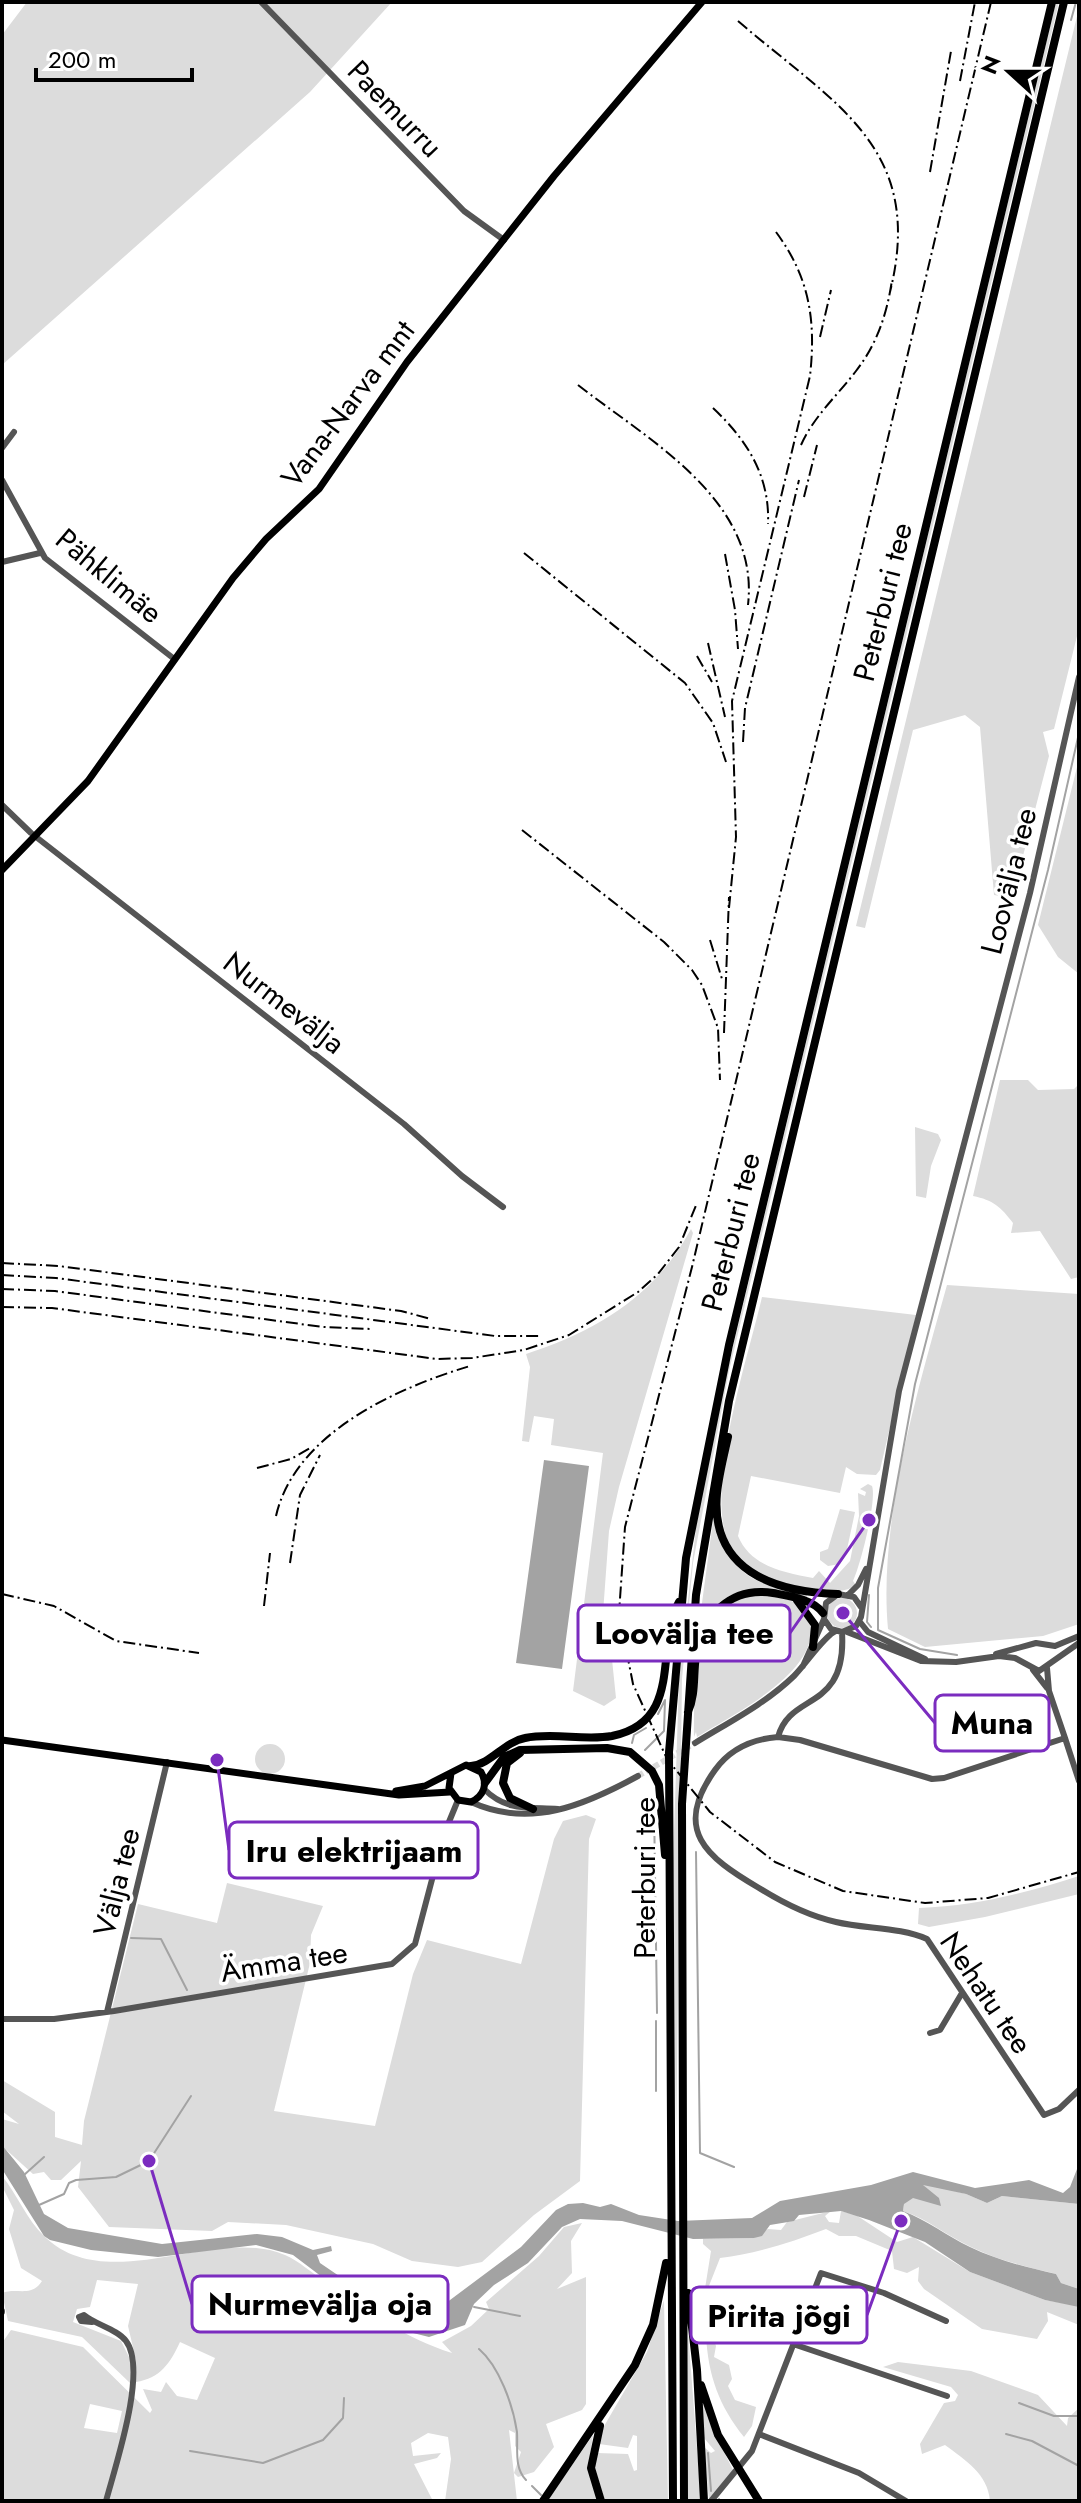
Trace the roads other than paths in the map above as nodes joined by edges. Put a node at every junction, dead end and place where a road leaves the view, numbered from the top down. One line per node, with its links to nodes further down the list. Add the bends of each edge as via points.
1 (261, 2): 5 (street, Paemurru, via 464,211)
2 (702, 2): 5 (main road, Vana-Narva mnt)
3 (1052, 2): 21 (highway, Peterburi tee, via 732,1330 695,1499)
4 (1064, 2): 17 (highway, Peterburi tee)
5 (504, 240): 11 (main road, Vana-Narva mnt, via 381,394 319,489 253,554)
6 (14, 432): 7 (street)
7 (2, 448)
8 (2, 480): 9 (street, Pähklimäe)
9 (40, 553): 10 (street); 11 (street, Pähklimäe)
10 (2, 562)
11 (173, 658): 14 (main road, Vana-Narva mnt, via 88,781)
12 (1079, 677): 18 (street, Loovälja tee, via 1030,893 899,1391)
13 (2, 805): 14 (street, Nurmevälja)
14 (36, 837): 15 (main road, Vana-Narva mnt); 16 (street, Nurmevälja)
15 (2, 870)
16 (503, 1207)
17 (729, 1401): 19 (highway, via 717,1510 728,1550 743,1568 766,1581); 39 (highway, Peterburi tee, via 702,1546)
18 (869, 1562): 20 (street, Loovälja tee); 23 (street, Loovälja tee)
19 (838, 1594): 20 (street); 24 (street, via 829,1599)
20 (848, 1595): 23 (street)
21 (682, 1598): 46 (highway, via 674,1612 660,1695 641,1723 610,1736 526,1738); 57 (highway, Peterburi tee, via 669,1752)
22 (796, 1599): 24 (highway, via 814,1603); 30 (highway, via 815,1625); 39 (highway, via 759,1592 719,1606 701,1635)
23 (861, 1607): 25 (street)
24 (824, 1616): 26 (street); 30 (street)
25 (860, 1622): 26 (street); 33 (street, via 868,1632)
26 (842, 1632): 33 (street, via 896,1654); 36 (street, via 828,1636); 40 (street, via 841,1662 833,1683 783,1721)
27 (1079, 1636): 31 (street)
28 (1079, 1643): 35 (street)
29 (1033, 1644): 31 (street); 32 (street); 34 (street)
30 (813, 1647): 36 (street)
31 (1048, 1647): 35 (street)
32 (985, 1657): 33 (street); 34 (street)
33 (931, 1661)
34 (1026, 1662): 37 (street)
35 (1049, 1665): 37 (street); 38 (street)
36 (801, 1669): 43 (street, via 766,1700)
37 (1033, 1670): 38 (street)
38 (1049, 1691): 41 (street)
39 (686, 1716): 64 (highway, Peterburi tee)
40 (778, 1737): 41 (street, via 939,1779); 58 (street, Nehatu tee, via 742,1746 711,1776 695,1813 709,1854 799,1910 923,1936)
41 (1065, 1738): 49 (street)
42 (2, 1740): 45 (main road)
43 (695, 1743)
44 (529, 1748): 50 (highway, via 504,1757); 55 (highway, via 507,1763 503,1783 510,1798); 57 (highway, via 617,1748 641,1758 659,1785)
45 (167, 1762): 51 (main road); 59 (street, Välja tee)
46 (471, 1766): 47 (main road); 50 (main road, via 481,1772)
47 (451, 1773): 51 (main road, via 420,1788); 52 (main road)
48 (638, 1776): 56 (street)
49 (1079, 1781)
50 (485, 1786): 54 (main road); 55 (street, via 504,1804)
51 (382, 1792): 52 (main road)
52 (450, 1792): 53 (main road)
53 (458, 1800): 54 (main road); 59 (street, Ämma tee, via 415,1944 392,1964)
54 (471, 1802): 56 (street, via 519,1815)
55 (533, 1809): 56 (street)
56 (562, 1809)
57 (669, 1879): 63 (highway, Peterburi tee)
58 (962, 1993): 61 (street, via 940,2030); 62 (street, Nehatu tee, via 1044,2115)
59 (107, 2012): 60 (street, Ämma tee)
60 (2, 2019)
61 (930, 2033)
62 (1079, 2090)
63 (669, 2246): 71 (highway, via 653,2325); 76 (highway, Peterburi tee)
64 (684, 2273): 69 (highway); 77 (highway, Peterburi tee)
65 (711, 2307): 68 (street)
66 (946, 2321): 68 (street, via 823,2272)
67 (92, 2322): 73 (street, via 124,2338 133,2360 132,2392)
68 (794, 2341): 70 (street); 72 (street)
69 (697, 2370): 78 (highway); 80 (highway, via 718,2435)
70 (947, 2396)
71 (607, 2410): 74 (highway); 75 (highway, via 592,2449 591,2468)
72 (759, 2434): 79 (street); 81 (street, via 873,2479)
73 (106, 2501)
74 (543, 2501)
75 (601, 2501)
76 (673, 2501)
77 (684, 2501)
78 (704, 2501)
79 (711, 2501)
80 (759, 2501)
81 (906, 2501)

